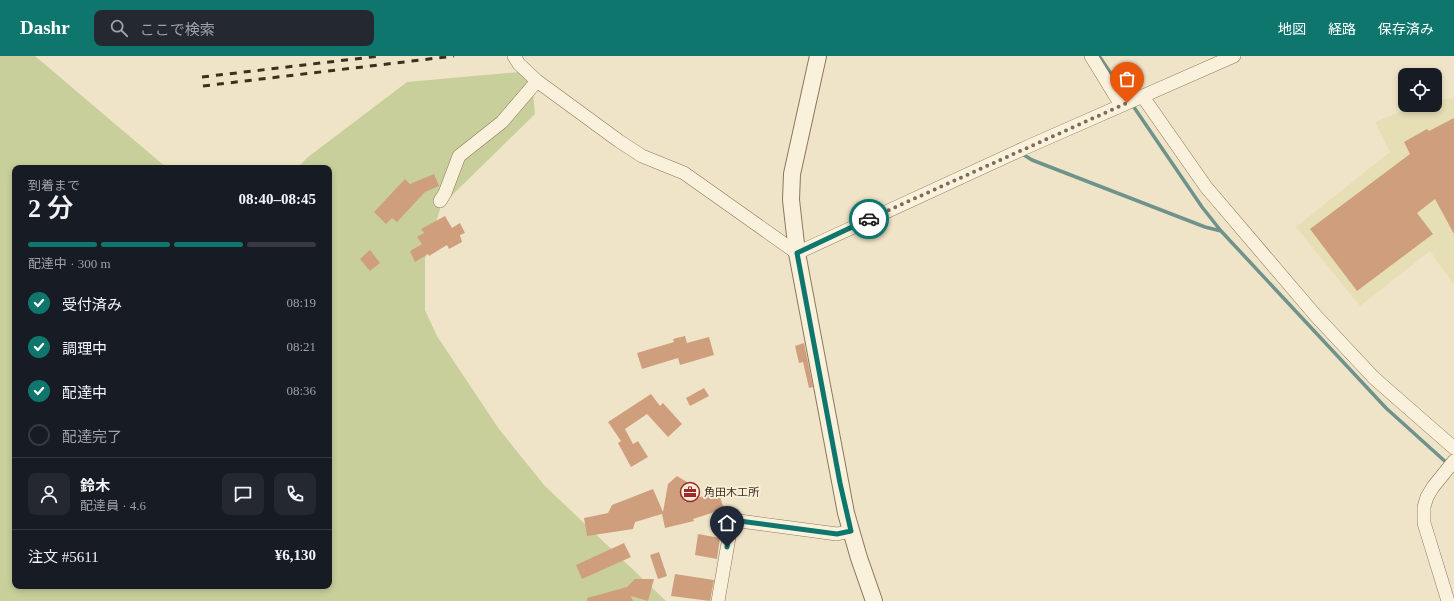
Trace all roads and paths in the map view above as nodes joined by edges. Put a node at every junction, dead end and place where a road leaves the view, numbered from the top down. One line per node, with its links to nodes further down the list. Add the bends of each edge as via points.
1 (514, 56): 5 (street)
2 (818, 56): 8 (street, via 792,174 791,200)
3 (1091, 56): 6 (street)
4 (1234, 56): 6 (street)
5 (537, 81): 7 (street, via 502,122 459,156); 8 (street, via 619,141 642,156 684,173)
6 (1131, 101): 8 (street); 9 (street, via 1316,316 1374,378)
7 (440, 201)
8 (797, 253): 11 (street)
9 (1454, 448)
10 (1450, 465): 14 (street, via 1427,497 1424,515 1424,523)
11 (851, 531): 12 (street, via 837,534 732,520); 13 (street)
12 (718, 601)
13 (874, 601)
14 (1448, 601)

